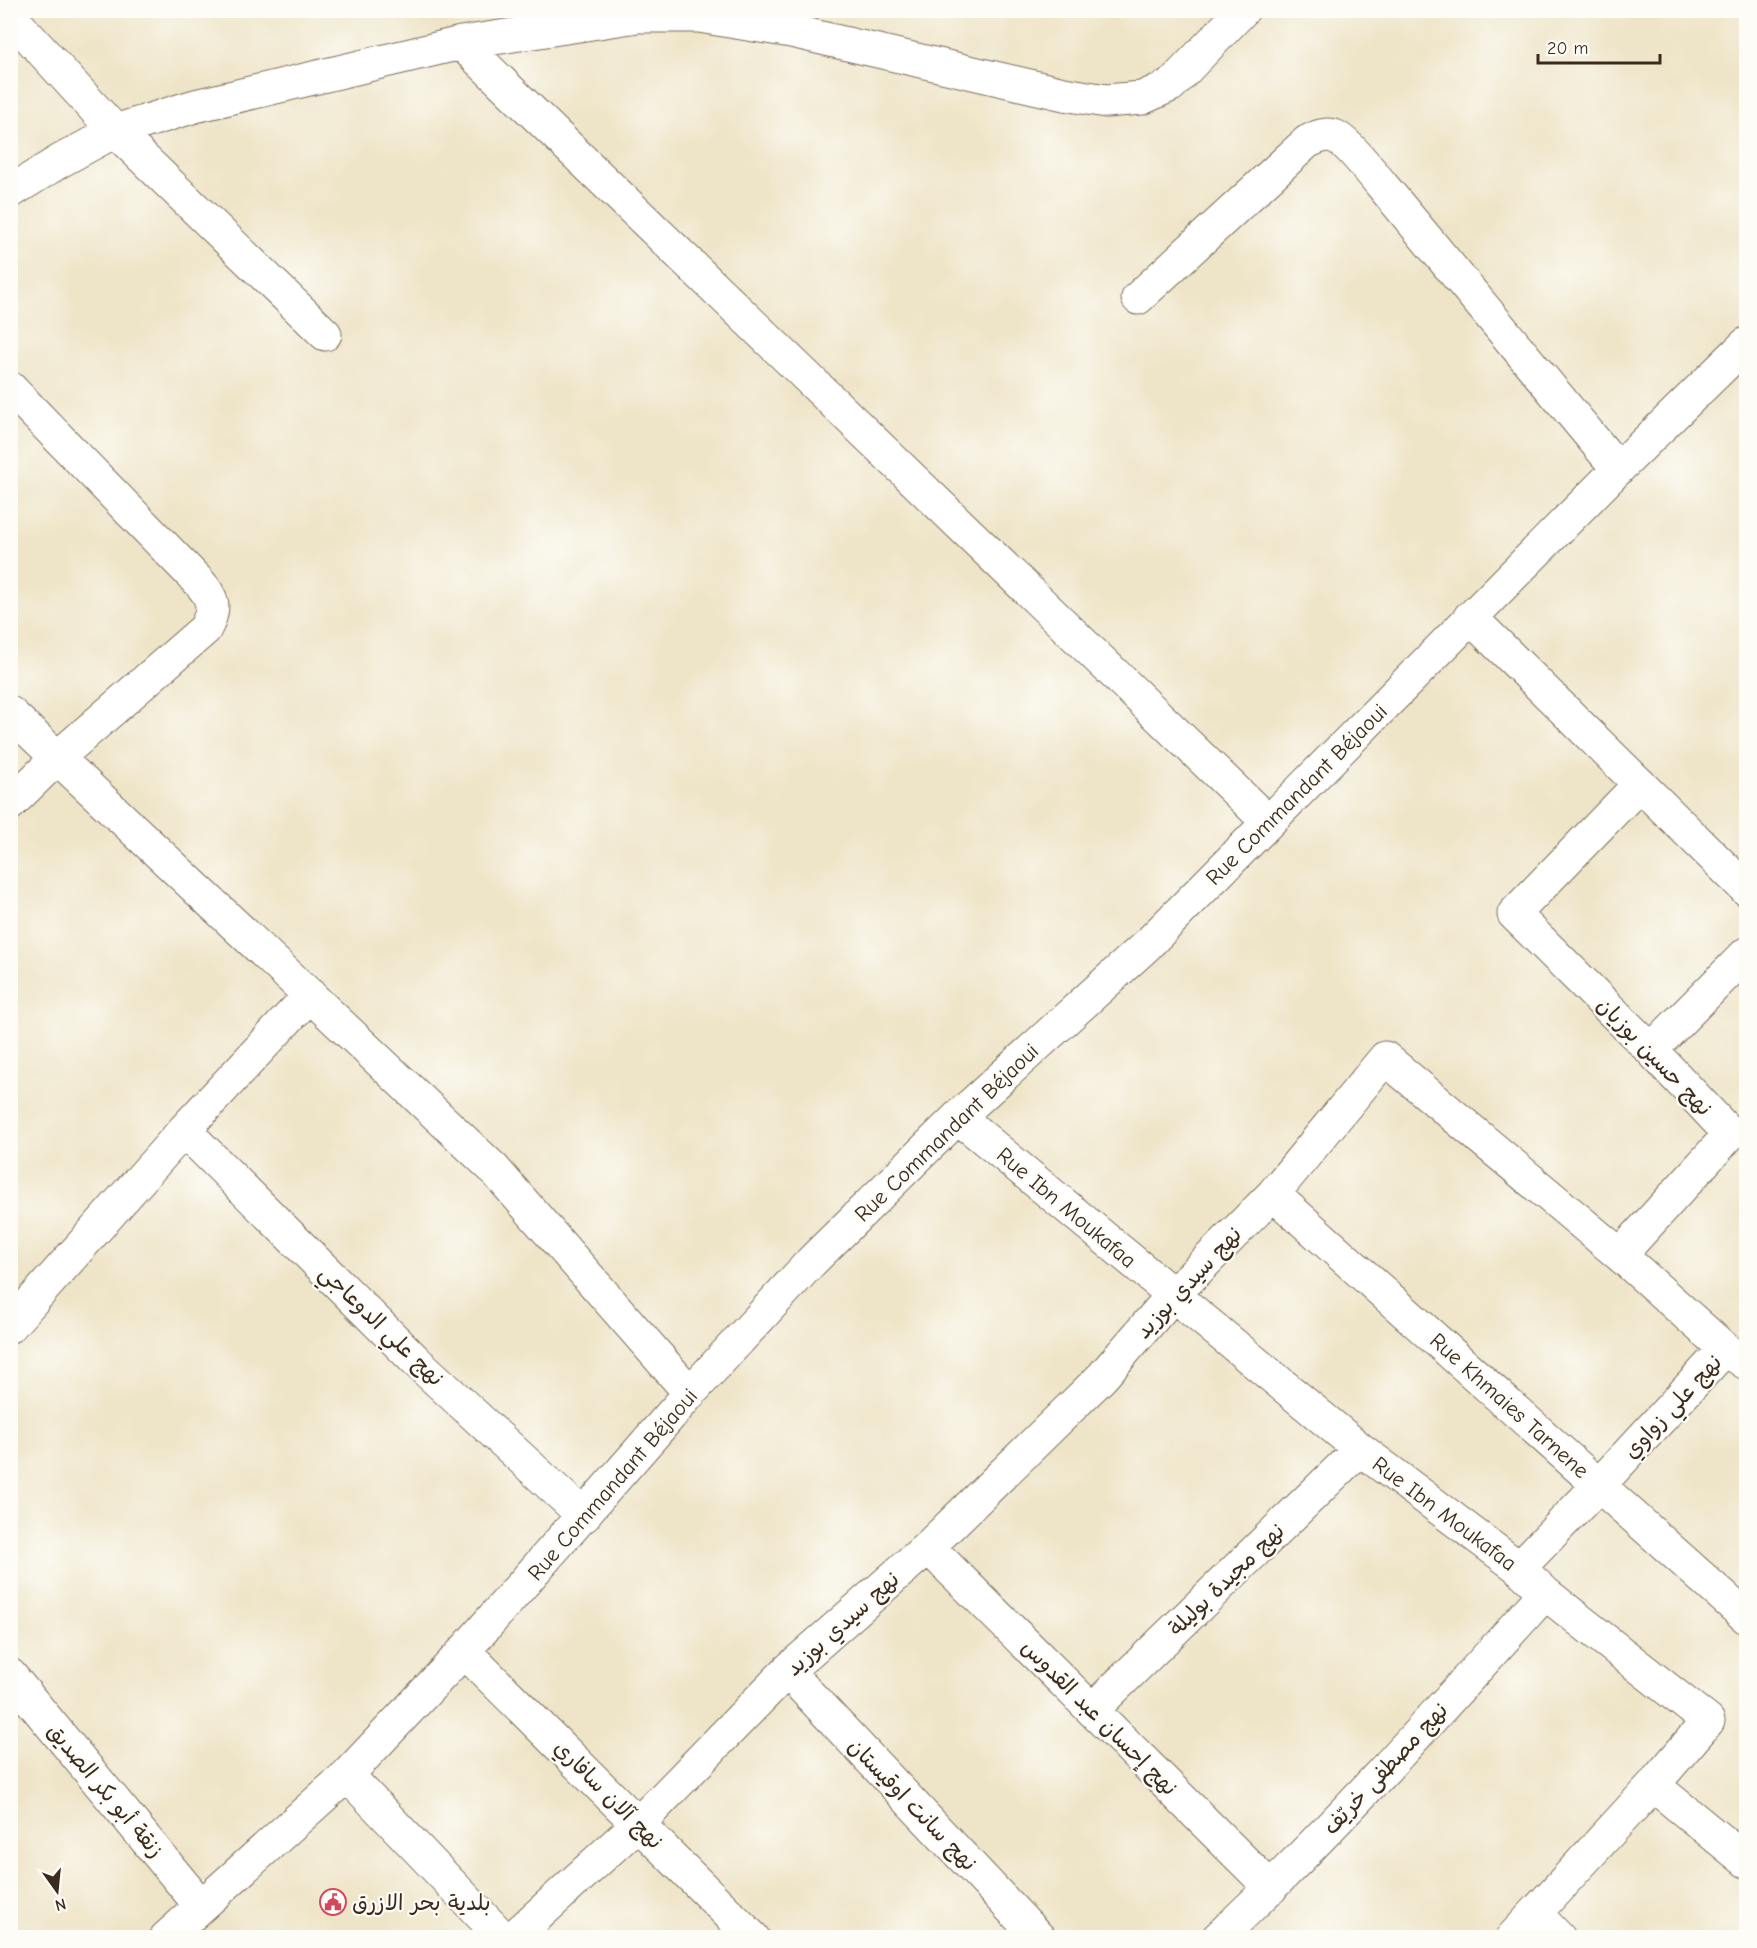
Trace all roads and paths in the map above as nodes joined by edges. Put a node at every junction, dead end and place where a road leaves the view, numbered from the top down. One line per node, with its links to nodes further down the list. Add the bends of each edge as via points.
1 (1244, 10): 2 (street, via 1171,85 1142,98 1106,101 791,31 699,16)
2 (638, 13): 4 (street)
3 (10, 16): 5 (street)
4 (461, 43): 5 (street, via 195,106); 17 (street)
5 (115, 131): 6 (street); 8 (street)
6 (10, 192)
7 (1138, 298): 11 (street, via 1307,142 1319,136 1333,136 1381,183)
8 (325, 334)
9 (1746, 344): 11 (street, Rue Commandant Béjaoui)
10 (10, 388): 14 (street, via 198,581 213,604 205,629)
11 (1618, 469): 12 (street, Rue Commandant Béjaoui)
12 (1470, 617): 15 (street); 17 (street, Rue Commandant Béjaoui)
13 (10, 713): 14 (street)
14 (57, 758): 16 (street); 20 (street)
15 (1640, 784): 18 (street); 21 (street, نهج حسين بوزيان, via 1514,914)
16 (10, 804)
17 (1268, 822): 22 (street, Rue Commandant Béjaoui, via 1147,945)
18 (1746, 889)
19 (1746, 954): 21 (street)
20 (310, 995): 23 (street); 29 (street, via 494,1169)
21 (1651, 1050): 25 (street, نهج حسين بوزيان, via 1730,1134)
22 (958, 1117): 26 (street, Rue Ibn Moukafaa); 29 (street, Rue Commandant Béjaoui, via 811,1262)
23 (184, 1130): 27 (street); 32 (street, نهج علي الدوعاجي, via 417,1362)
24 (1273, 1194): 25 (street, نهج سيدي بوزيد, via 1385,1058); 26 (street, نهج سيدي بوزيد); 31 (street, Rue Khmaies Tarnene)
25 (1620, 1255): 28 (street, نهج سيدي بوزيد)
26 (1173, 1295): 30 (street, Rue Ibn Moukafaa); 33 (street, نهج سيدي بوزيد, via 1102,1377)
27 (10, 1326)
28 (1736, 1356): 31 (street, نهج علي زواوي)
29 (690, 1393): 32 (street, Rue Commandant Béjaoui)
30 (1360, 1449): 34 (street, Rue Ibn Moukafaa); 40 (street, نهج مجيدة بوليلة)
31 (1600, 1484): 34 (street, نهج علي زواوي); 36 (street, Rue Khmaies Tarnene)
32 (584, 1516): 37 (street, Rue Commandant Béjaoui)
33 (928, 1547): 38 (street, نهج سيدي بوزيد); 40 (street, نهج إحسان عبد القدوس)
34 (1519, 1568): 35 (street, Rue Ibn Moukafaa)
35 (1545, 1593): 42 (street, Rue Ibn Moukafaa, via 1708,1721); 45 (street, نهج مصطفى خريّف)
36 (1746, 1617)
37 (464, 1651): 41 (street, Rue Commandant Béjaoui); 43 (street, نهج آلان سافاري)
38 (787, 1671): 43 (street, نهج سيدي بوزيد); 52 (street, نهج سانت اوقيستان)
39 (10, 1675): 46 (street, زنقة أبو بكر الصديق)
40 (1093, 1709): 45 (street, نهج إحسان عبد القدوس)
41 (347, 1774): 46 (street, Rue Commandant Béjaoui); 49 (street)
42 (1653, 1785): 44 (street); 47 (street, Rue Ibn Moukafaa)
43 (639, 1823): 50 (street, نهج سيدي بوزيد); 51 (street, نهج آلان سافاري)
44 (1746, 1861)
45 (1271, 1888): 53 (street, نهج مصطفى خريّف)
46 (201, 1906): 48 (street, Rue Commandant Béjaoui)
47 (1535, 1913): 54 (street, Rue Ibn Moukafaa); 55 (street)
48 (166, 1938)
49 (503, 1938)
50 (513, 1938)
51 (753, 1938)
52 (1039, 1938)
53 (1218, 1938)
54 (1512, 1938)
55 (1559, 1938)

